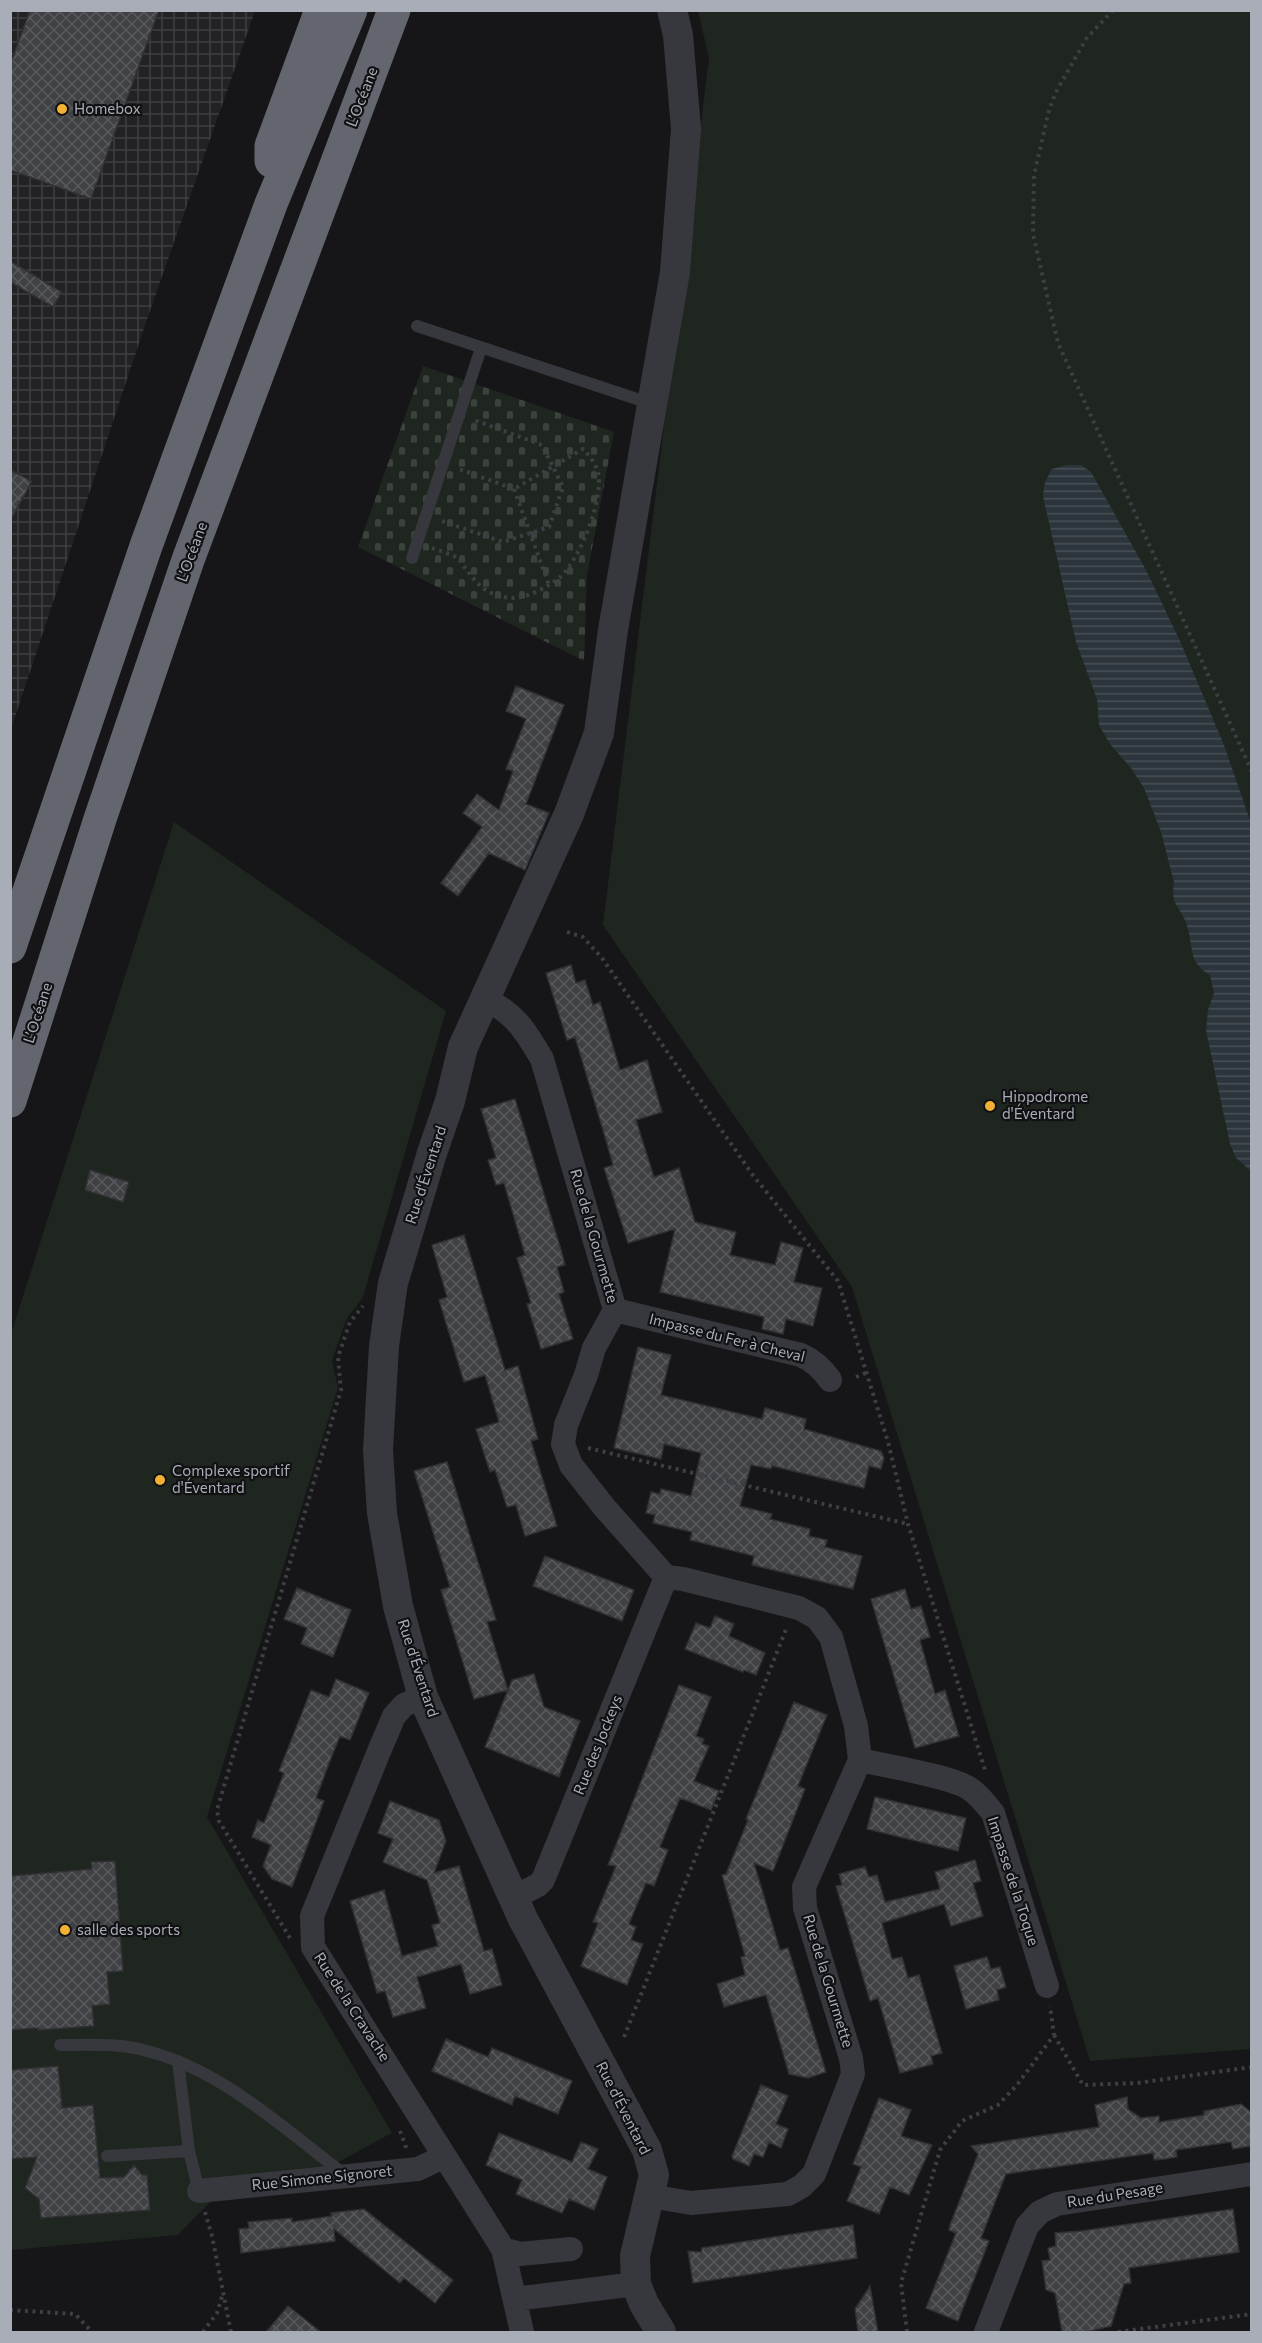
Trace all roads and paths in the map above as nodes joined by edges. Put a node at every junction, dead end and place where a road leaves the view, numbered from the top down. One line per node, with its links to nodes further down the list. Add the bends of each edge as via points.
1 (321, 10): 6 (highway, via 271,146)
2 (351, 10): 6 (highway)
3 (394, 10): 22 (highway, L’Océane, via 188,560)
4 (672, 10): 9 (street, Rue d'Éventard, via 678,35 686,129 675,272)
5 (1113, 10): 19 (path, via 1086,39 1049,110 1034,175 1033,234 1058,343)
6 (271, 204): 20 (highway, via 146,546)
7 (417, 326): 8 (lane)
8 (481, 348): 9 (lane); 10 (lane)
9 (652, 404): 21 (street, Rue d'Éventard, via 599,733 569,814)
10 (459, 415): 11 (lane); 12 (path, via 542,445)
11 (443, 464): 13 (path); 14 (lane)
12 (553, 467): 13 (path); 15 (path, via 563,487 549,527); 18 (path, via 583,448 598,472 598,495 575,558)
13 (514, 489): 15 (path)
14 (426, 516): 15 (path, via 503,542); 16 (lane)
15 (530, 533): 18 (path)
16 (417, 543): 17 (lane); 18 (path, via 458,558 481,589 498,596 517,598)
17 (412, 558)
18 (549, 585)
19 (1251, 772)
20 (10, 947)
21 (486, 999): 24 (street, Rue de la Gourmette, via 522,1025 542,1059); 32 (street, Rue d'Éventard, via 463,1047 393,1283 384,1346 378,1450 382,1513 398,1606)
22 (10, 1101)
23 (368, 1299): 35 (path, via 350,1322 338,1357 341,1390 217,1810 219,1821)
24 (615, 1310): 27 (street, Impasse du Fer à Cheval, via 801,1355 823,1369); 30 (street, Rue de la Gourmette, via 594,1348 563,1444 571,1465)
25 (866, 1373): 26 (path)
26 (856, 1377)
27 (830, 1380)
28 (587, 1448): 29 (path)
29 (908, 1524)
30 (666, 1577): 33 (street, via 799,1608 817,1618 831,1637 856,1726); 34 (street, Rue des Jockeys, via 543,1880)
31 (788, 1626): 38 (path)
32 (423, 1697): 34 (street, Rue d'Éventard); 46 (street, Rue de la Cravache, via 404,1705 394,1716 312,1916 312,1926 313,1947)
33 (860, 1760): 36 (street, Impasse de la Toque, via 948,1780 968,1787 981,1798 993,1813); 50 (street, Rue de la Gourmette, via 804,1887 805,1908 853,2074 814,2174 789,2194 691,2203)
34 (513, 1898): 50 (street, Rue d'Éventard, via 647,2150 654,2175)
35 (292, 1941)
36 (1047, 1986): 37 (path)
37 (1054, 2035): 41 (path, via 1083,2085 1137,2084); 63 (path, via 998,2105 962,2121 940,2150 901,2283)
38 (624, 2037)
39 (60, 2045): 40 (lane, via 102,2044 146,2050)
40 (178, 2061): 43 (lane); 48 (lane, via 218,2079)
41 (1251, 2067)
42 (398, 2124): 44 (path)
43 (189, 2151): 45 (lane); 49 (lane)
44 (408, 2153)
45 (107, 2156)
46 (444, 2157): 48 (street, Rue Simone Signoret, via 418,2169); 51 (street, Rue de la Cravache)
47 (1251, 2174): 64 (street, Rue du Pesage, via 1056,2204 1040,2212 1027,2226)
48 (345, 2175): 49 (street, Rue Simone Signoret)
49 (199, 2191): 54 (path)
50 (650, 2196): 53 (street, Rue d'Éventard, via 635,2256)
51 (503, 2249): 52 (street, via 520,2254); 55 (street, Rue de la Cravache)
52 (571, 2249)
53 (636, 2284): 55 (street); 62 (street, Rue d'Éventard)
54 (223, 2292): 59 (path, via 217,2313); 60 (path)
55 (515, 2299): 61 (street, Rue de la Cravache)
56 (10, 2310): 58 (path, via 75,2314)
57 (1251, 2314): 65 (path)
58 (92, 2332)
59 (202, 2332)
60 (231, 2332)
61 (522, 2332)
62 (661, 2332)
63 (907, 2332)
64 (986, 2332)
65 (1118, 2332)

